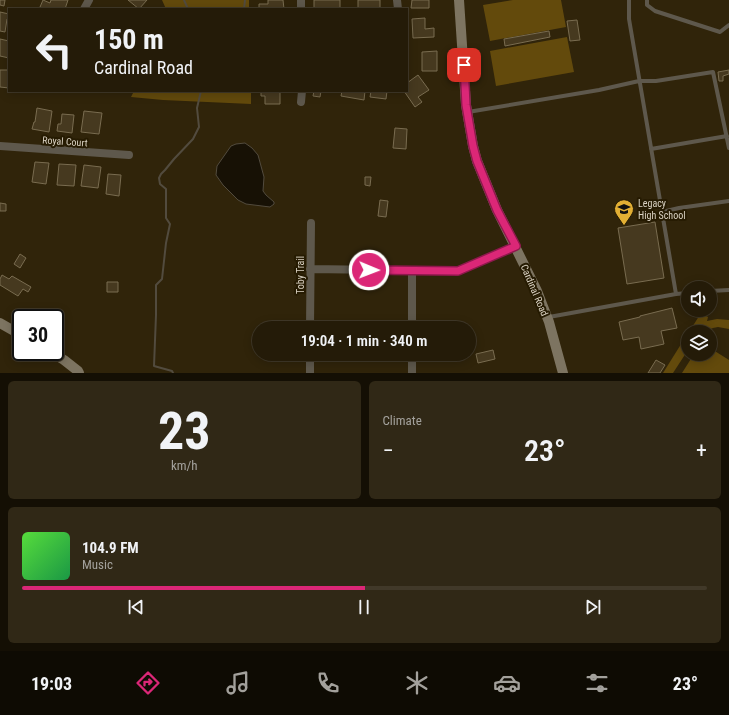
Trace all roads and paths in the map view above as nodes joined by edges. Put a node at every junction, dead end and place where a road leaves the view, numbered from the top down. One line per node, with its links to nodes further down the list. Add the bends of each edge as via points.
1 (459, 0): 8 (street, Cardinal Road)
2 (629, 0): 5 (lane, via 629,19)
3 (647, 0): 4 (lane, via 646,4 655,11 720,32)
4 (729, 24)
5 (639, 81): 8 (lane); 9 (lane, via 656,81 713,72); 12 (lane)
6 (302, 92): 7 (street)
7 (302, 102)
8 (467, 112): 17 (street, Cardinal Road, via 477,161 497,210)
9 (727, 136): 11 (lane); 12 (lane)
10 (0, 146): 13 (street, Royal Court)
11 (729, 148)
12 (651, 149): 15 (lane)
13 (129, 155)
14 (729, 201): 15 (lane)
15 (662, 212): 22 (lane)
16 (311, 223): 18 (street, Toby Trail)
17 (516, 246): 19 (street, via 458,271); 24 (street, Cardinal Road)
18 (310, 269): 19 (street); 25 (street, Toby Trail)
19 (412, 270): 26 (street)
20 (729, 290): 21 (lane)
21 (717, 291)
22 (676, 294): 23 (lane); 24 (lane)
23 (681, 294)
24 (547, 318): 35 (street, Cardinal Road)
25 (310, 321)
26 (412, 321)
27 (0, 323): 28 (street)
28 (12, 330)
29 (64, 360): 32 (street)
30 (310, 361): 33 (street)
31 (412, 361): 34 (street)
32 (79, 373)
33 (310, 373)
34 (412, 373)
35 (563, 373)

